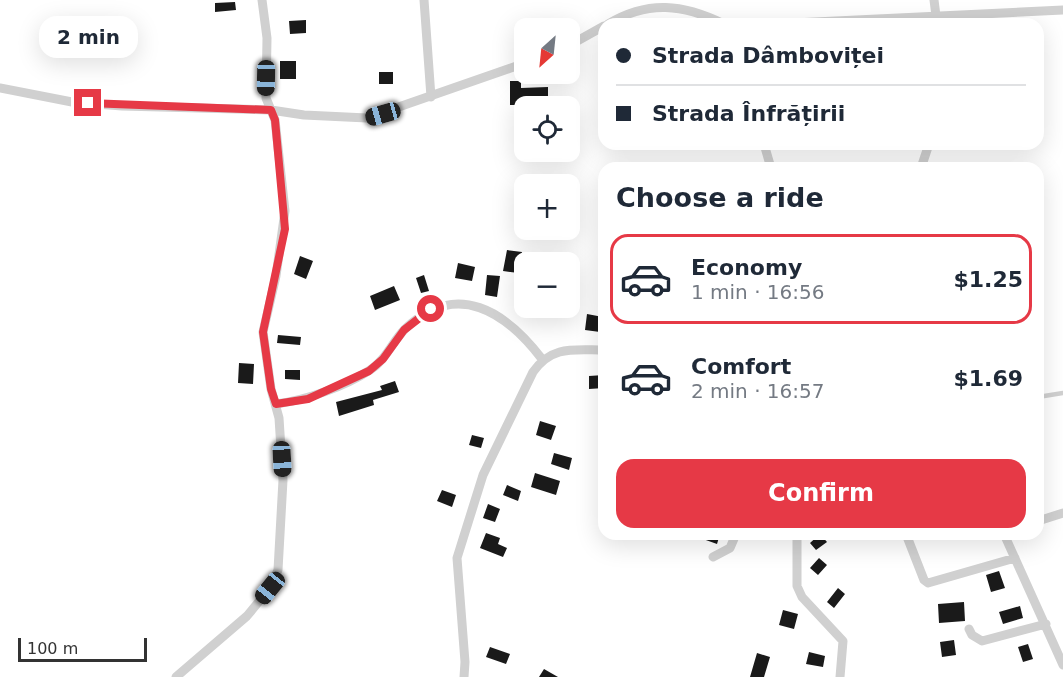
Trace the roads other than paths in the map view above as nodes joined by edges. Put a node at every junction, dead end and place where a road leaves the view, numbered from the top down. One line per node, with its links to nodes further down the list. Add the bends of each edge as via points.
1 (262, 0): 14 (street, via 267,38 266,99)
2 (424, 0): 13 (street)
3 (934, 0): 7 (street)
4 (1063, 10): 8 (street)
5 (616, 18): 6 (street, via 627,11 679,7)
6 (712, 18)
7 (937, 18)
8 (962, 18)
9 (598, 29): 10 (street)
10 (580, 39)
11 (514, 67): 13 (street)
12 (0, 88): 14 (street, via 72,102)
13 (431, 97): 14 (street, via 367,118)
14 (271, 110): 19 (street, via 285,211 263,332)
15 (598, 350): 16 (street, via 552,352)
16 (542, 360): 19 (street, via 511,324 494,313 473,305 451,304 431,309 404,330 369,371 308,399); 32 (street, via 483,474 459,547 457,579)
17 (1063, 393): 18 (lane)
18 (1044, 396)
19 (276, 404): 31 (street, via 283,480 278,570 270,588 247,616)
20 (1063, 513): 21 (street)
21 (1044, 519)
22 (733, 540): 26 (street, via 730,548)
23 (797, 540): 33 (street, via 797,586 802,597 843,640)
24 (908, 540): 27 (street, via 928,583)
25 (1007, 540): 27 (street)
26 (713, 557)
27 (1015, 558): 28 (street)
28 (1046, 624): 29 (street, via 982,641); 30 (street)
29 (969, 629)
30 (1063, 665)
31 (176, 677)
32 (464, 677)
33 (840, 677)

